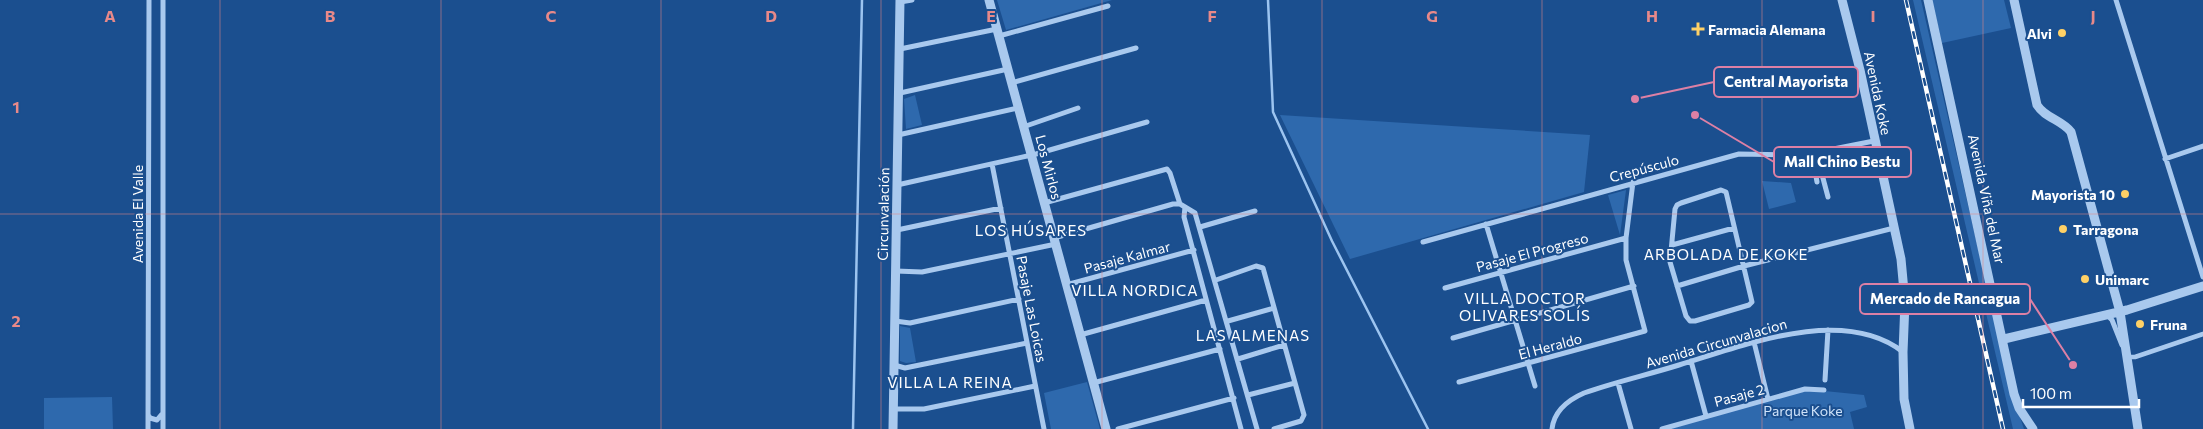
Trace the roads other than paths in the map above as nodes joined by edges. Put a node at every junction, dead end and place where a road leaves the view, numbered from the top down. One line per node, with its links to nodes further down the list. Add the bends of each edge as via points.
1 (149, 0): 94 (street, Avenida El Valle)
2 (163, 0): 93 (street, Avenida El Valle)
3 (912, 0): 9 (street)
4 (989, 0): 11 (street, Los Mirlos)
5 (1842, 0): 22 (street, Avenida Koke)
6 (1928, 0): 70 (street, Avenida Viña del Mar)
7 (2014, 0): 61 (street, via 2037,105 2070,132)
8 (2116, 0): 26 (street)
9 (900, 1): 13 (street, Circunvalación)
10 (1108, 6): 11 (street)
11 (998, 32): 13 (street); 14 (street, Los Mirlos)
12 (1136, 48): 15 (street)
13 (900, 49): 16 (street, Circunvalación)
14 (1008, 69): 15 (street, Los Mirlos); 16 (street)
15 (1012, 83): 17 (street, Los Mirlos)
16 (900, 94): 21 (street, Circunvalación)
17 (1018, 108): 20 (street, Los Mirlos); 21 (street)
18 (1078, 108): 20 (street)
19 (1146, 122): 25 (street)
20 (1023, 127): 25 (street, Los Mirlos)
21 (898, 135): 31 (street, Circunvalación)
22 (1874, 141): 24 (street, Crepúsculo); 40 (street, Avenida Koke)
23 (2203, 146): 26 (street)
24 (1812, 153): 28 (street); 29 (street, Crepúsculo, via 1739,154)
25 (1031, 155): 27 (street); 33 (street, Los Mirlos)
26 (2165, 159): 51 (street)
27 (992, 164): 31 (street); 35 (street, Pasaje Las Loicas)
28 (1815, 167): 30 (street); 32 (street, via 1820,167)
29 (1633, 182): 37 (street, Crepúsculo); 42 (street)
30 (1817, 182)
31 (898, 185): 41 (street, Circunvalación)
32 (1828, 197)
33 (1044, 203): 34 (street, via 1166,169); 43 (street, Los Mirlos)
34 (1183, 205): 38 (street, via 1195,213); 43 (street, via 1173,204); 46 (street)
35 (1001, 208): 41 (street); 47 (street, Pasaje Las Loicas)
36 (1255, 211): 38 (street)
37 (1486, 224): 44 (street, Crepúsculo); 50 (street)
38 (1200, 227): 52 (street)
39 (1734, 228): 45 (street); 45 (street, via 1726,192 1721,190 1677,205); 48 (street)
40 (1894, 228): 48 (street); 75 (street, Avenida Koke, via 1905,302)
41 (897, 230): 49 (street, Circunvalación)
42 (1626, 238): 50 (street, Pasaje El Progreso); 54 (street, via 1626,260)
43 (1055, 241): 47 (street); 53 (street, Los Mirlos)
44 (1423, 242)
45 (1672, 245): 55 (street, via 1670,262)
46 (1194, 250): 53 (street, Pasaje Kalmar); 59 (street)
47 (1010, 254): 49 (street, via 922,272); 58 (street, Pasaje Las Loicas)
48 (1744, 266): 55 (street); 55 (street, via 1752,302 1749,305 1690,321)
49 (896, 271): 64 (street, Circunvalación)
50 (1500, 273): 57 (street, Pasaje El Progreso); 63 (street)
51 (2203, 277)
52 (1216, 280): 60 (street, via 1256,266 1263,268); 65 (street)
53 (1066, 285): 68 (street, Los Mirlos)
54 (1634, 286): 63 (street); 79 (street, El Heraldo, via 1645,331)
55 (1677, 286)
56 (2203, 286): 61 (street)
57 (1445, 288)
58 (1018, 299): 64 (street, via 910,323); 72 (street, Pasaje Las Loicas)
59 (1206, 300): 68 (street); 74 (street)
60 (1274, 308): 65 (street); 73 (street)
61 (2120, 312): 62 (street); 76 (street)
62 (2107, 315): 70 (street); 76 (street)
63 (1515, 320): 69 (street); 79 (street)
64 (896, 321): 80 (street, Circunvalación)
65 (1228, 321): 77 (street)
66 (1828, 330): 71 (street, Avenida Circunvalacion, via 1804,331); 75 (street, Avenida Circunvalacion, via 1870,337 1893,344); 81 (street)
67 (2203, 334): 76 (street)
68 (1080, 335): 84 (street, Los Mirlos)
69 (1453, 338)
70 (2004, 339): 109 (street, Avenida Viña del Mar, via 2019,408)
71 (1754, 342): 78 (street, Avenida Circunvalacion); 91 (street)
72 (1027, 343): 80 (street, via 905,368); 86 (street, Pasaje Las Loicas)
73 (1284, 345): 77 (street); 85 (street)
74 (1220, 349): 84 (street); 90 (street)
75 (1903, 352): 108 (street, Avenida Koke, via 1904,399)
76 (2127, 357): 110 (street)
77 (1238, 359): 89 (street)
78 (1691, 361): 83 (street, Avenida Circunvalacion); 95 (street)
79 (1528, 364): 82 (street, El Heraldo); 87 (street)
80 (894, 365): 92 (street, Circunvalación)
81 (1825, 380)
82 (1460, 382)
83 (1618, 382): 105 (street, Avenida Circunvalacion, via 1568,401 1553,421); 106 (street)
84 (1093, 383): 100 (street, Los Mirlos)
85 (1295, 383): 89 (street); 104 (street, via 1304,415 1301,421)
86 (1035, 386): 92 (street, via 924,409); 99 (street, Pasaje Las Loicas)
87 (1535, 386)
88 (1824, 390): 91 (street, Pasaje 2, via 1805,389)
89 (1248, 395): 103 (street)
90 (1234, 398): 101 (street); 102 (street)
91 (1768, 399): 95 (street, Pasaje 2)
92 (894, 409): 98 (street, Circunvalación)
93 (163, 412): 94 (street, via 157,420 150,418); 97 (street, Avenida El Valle)
94 (148, 413): 96 (street, Avenida El Valle)
95 (1706, 416): 107 (street, Pasaje 2)
96 (148, 429)
97 (163, 429)
98 (893, 429)
99 (1044, 429)
100 (1106, 429)
101 (1118, 429)
102 (1241, 429)
103 (1257, 429)
104 (1274, 429)
105 (1552, 429)
106 (1631, 429)
107 (1662, 429)
108 (1910, 429)
109 (2033, 429)
110 (2138, 429)

